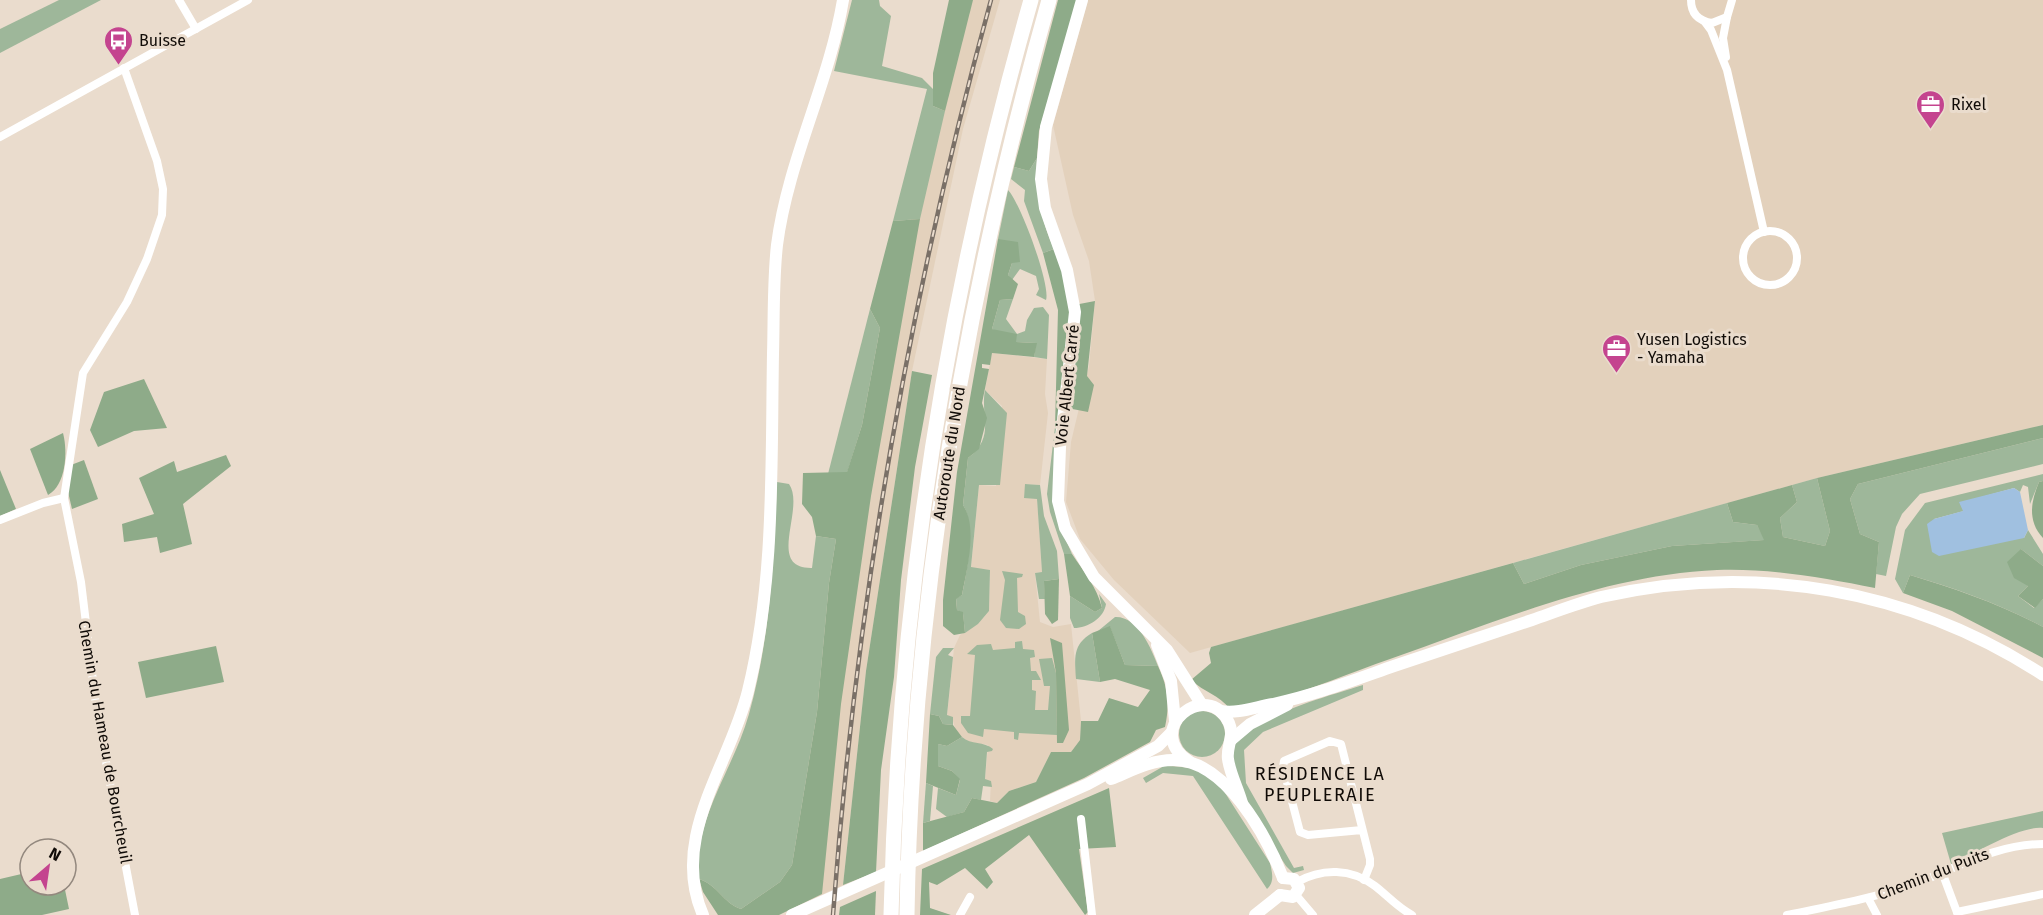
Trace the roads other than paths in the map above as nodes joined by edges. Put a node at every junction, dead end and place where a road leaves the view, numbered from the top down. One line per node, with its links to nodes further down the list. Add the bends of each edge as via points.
1 (179, 0): 11 (street)
2 (248, 0): 11 (street)
3 (843, 0): 35 (street, via 784,203 775,276 770,535 763,602 746,699 697,828 692,868)
4 (1031, 0): 46 (highway, Autoroute du Nord, via 975,221 932,448 916,561 901,718)
5 (1049, 0): 47 (highway, Autoroute du Nord, via 989,233 943,487 918,714)
6 (1082, 0): 18 (street, Voie Albert Carré, via 1046,128 1041,179 1045,208 1067,270 1075,312 1058,501 1065,528 1094,577)
7 (1691, 0): 10 (street, via 1694,13)
8 (1732, 0): 9 (street)
9 (1727, 17): 10 (street); 13 (street, via 1723,38)
10 (1705, 22): 13 (street)
11 (196, 29): 12 (street)
12 (124, 68): 14 (street); 16 (street, Chemin du Hameau de Bourcheuil, via 157,160 163,189 162,215 127,302 83,373)
13 (1726, 70): 15 (street)
14 (0, 137)
15 (1764, 232): 15 (street, via 1748,243 1743,264 1758,283 1777,285 1791,276 1796,250 1787,237)
16 (64, 498): 17 (street); 42 (street, Chemin du Hameau de Bourcheuil, via 81,582 97,714)
17 (0, 520)
18 (1154, 639): 21 (street, Voie Albert Carré, via 1175,661); 23 (street, Voie Albert Carré, via 1172,681)
19 (2043, 675): 20 (street, via 1973,635 1885,601 1781,582 1715,581 1599,597)
20 (1296, 700): 22 (street, via 1242,711); 24 (street, via 1250,724)
21 (1202, 705): 22 (street); 23 (street, via 1189,708)
22 (1220, 711): 24 (street, via 1230,728)
23 (1174, 726): 25 (street, via 1176,749); 26 (street, via 1158,746)
24 (1230, 744): 25 (street, via 1216,761); 27 (street, via 1227,759)
25 (1194, 763): 26 (street, via 1173,759 1155,762); 27 (street, via 1210,770)
26 (1088, 784): 45 (street)
27 (1242, 804): 32 (street)
28 (1081, 819): 49 (street)
29 (1362, 830): 29 (street, via 1341,744 1330,741 1284,761 1300,832 1308,835); 33 (street, via 1370,865)
30 (2043, 844): 31 (street, Chemin du Puits, via 1995,850)
31 (1942, 872): 40 (street, Chemin du Puits); 41 (street)
32 (1283, 878): 34 (street); 37 (street, via 1276,888)
33 (1364, 880): 34 (street, via 1323,871); 52 (street)
34 (1297, 882): 38 (street)
35 (695, 893): 43 (street); 44 (street)
36 (2043, 894): 41 (street)
37 (1280, 895): 38 (street); 50 (street)
38 (1296, 895): 51 (street)
39 (970, 897): 48 (street)
40 (1868, 898): 53 (street, Chemin du Puits); 54 (street)
41 (1958, 914)
42 (135, 915)
43 (703, 915)
44 (711, 915)
45 (792, 915)
46 (891, 915)
47 (907, 915)
48 (960, 915)
49 (1092, 915)
50 (1255, 915)
51 (1313, 915)
52 (1412, 915)
53 (1787, 915)
54 (1877, 915)

